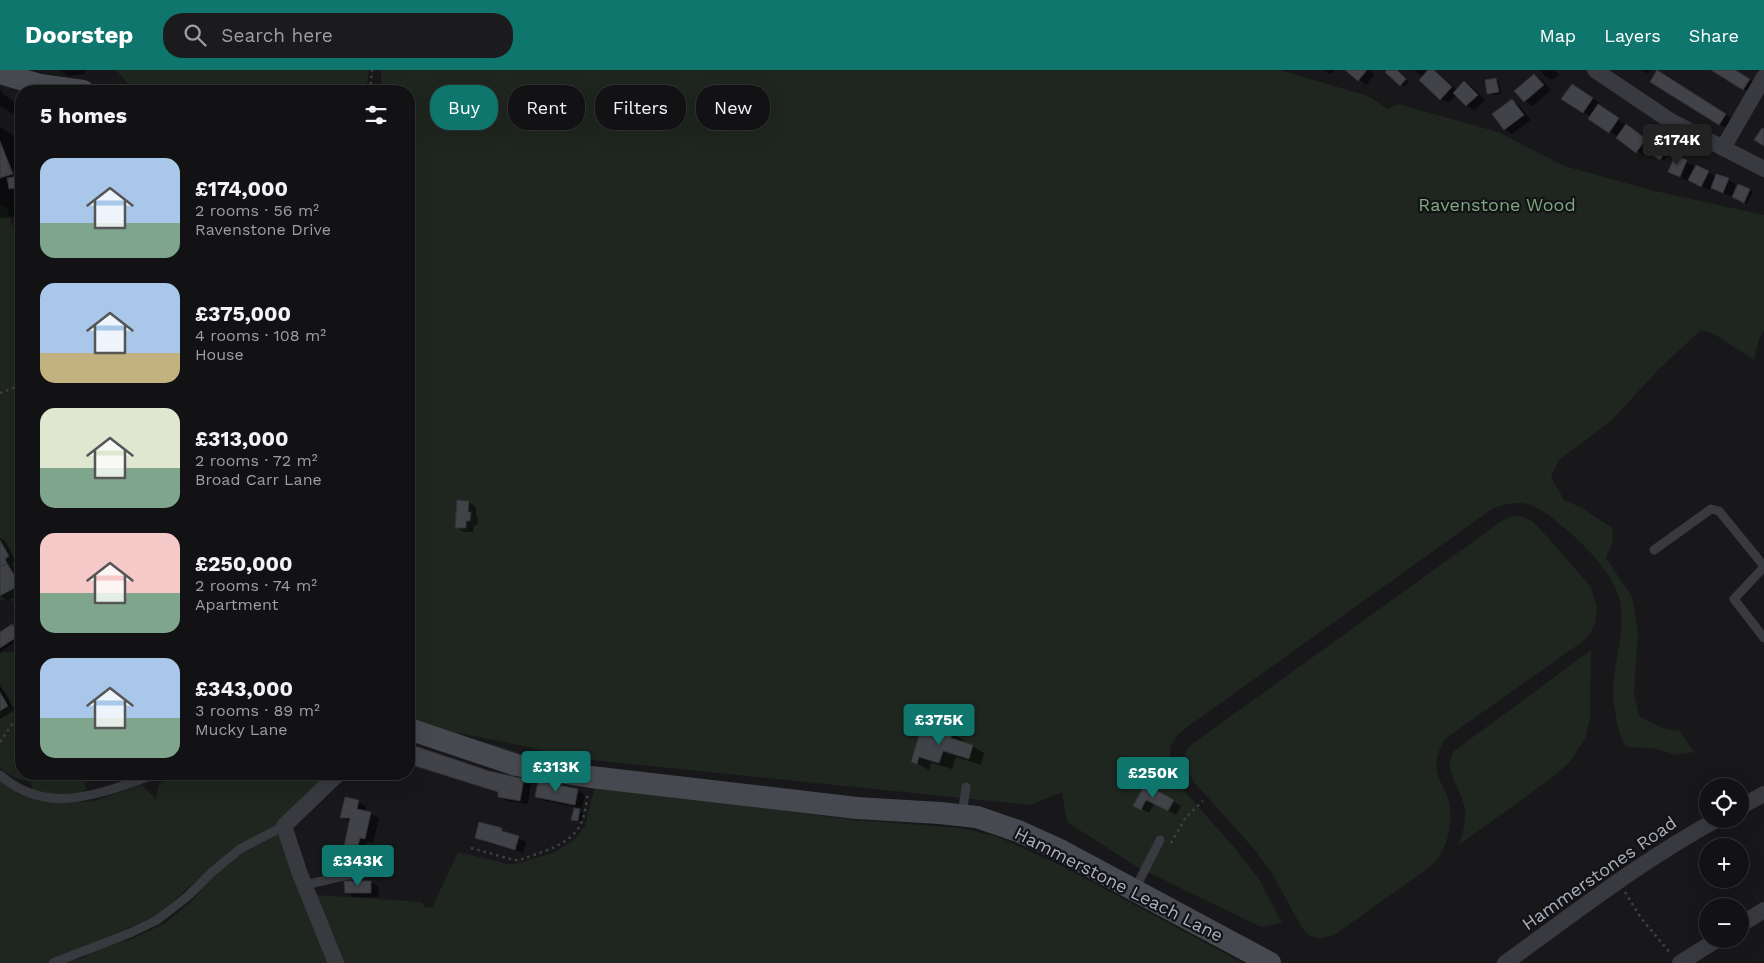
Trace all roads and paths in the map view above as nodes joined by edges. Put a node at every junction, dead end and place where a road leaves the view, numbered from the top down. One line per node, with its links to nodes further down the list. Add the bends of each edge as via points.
1 (372, 70): 8 (path)
2 (1595, 70): 9 (street, via 1669,120)
3 (1759, 70): 5 (street)
4 (0, 73): 7 (street)
5 (1764, 73)
6 (1764, 77): 9 (street)
7 (40, 85)
8 (371, 85)
9 (1723, 148): 10 (street)
10 (1764, 169)
11 (15, 387): 12 (path)
12 (0, 393)
13 (1654, 550): 14 (lane, via 1711,509 1719,511)
14 (1764, 566): 15 (lane, via 1734,599)
15 (1764, 638)
16 (15, 723): 18 (path)
17 (415, 731): 20 (street, Hammerstone Leach Lane, via 516,765)
18 (0, 742)
19 (0, 775): 21 (lane, via 33,794 62,798 86,797)
20 (591, 777): 27 (street, Hammerstone Leach Lane, via 857,808); 32 (path, via 580,826 555,848 520,860)
21 (138, 780)
22 (332, 780): 28 (street)
23 (966, 787): 27 (lane)
24 (1764, 794): 26 (street)
25 (1203, 801): 31 (path, via 1186,817)
26 (1749, 802)
27 (962, 815): 36 (street, Hammerstone Leach Lane, via 1018,831)
28 (284, 826): 35 (street); 41 (lane, via 240,849 157,920)
29 (1701, 828): 34 (street, Hammerstones Road)
30 (1160, 840): 36 (lane)
31 (1170, 845)
32 (471, 848)
33 (361, 875): 35 (lane)
34 (1618, 881): 40 (path, via 1641,918); 44 (street, Hammerstones Road)
35 (305, 885): 42 (street)
36 (1134, 891): 43 (street, Hammerstone Leach Lane)
37 (1764, 910): 38 (street)
38 (1749, 919)
39 (1699, 948): 40 (street)
40 (1676, 959)
41 (52, 963)
42 (336, 963)
43 (1270, 963)
44 (1505, 963)

